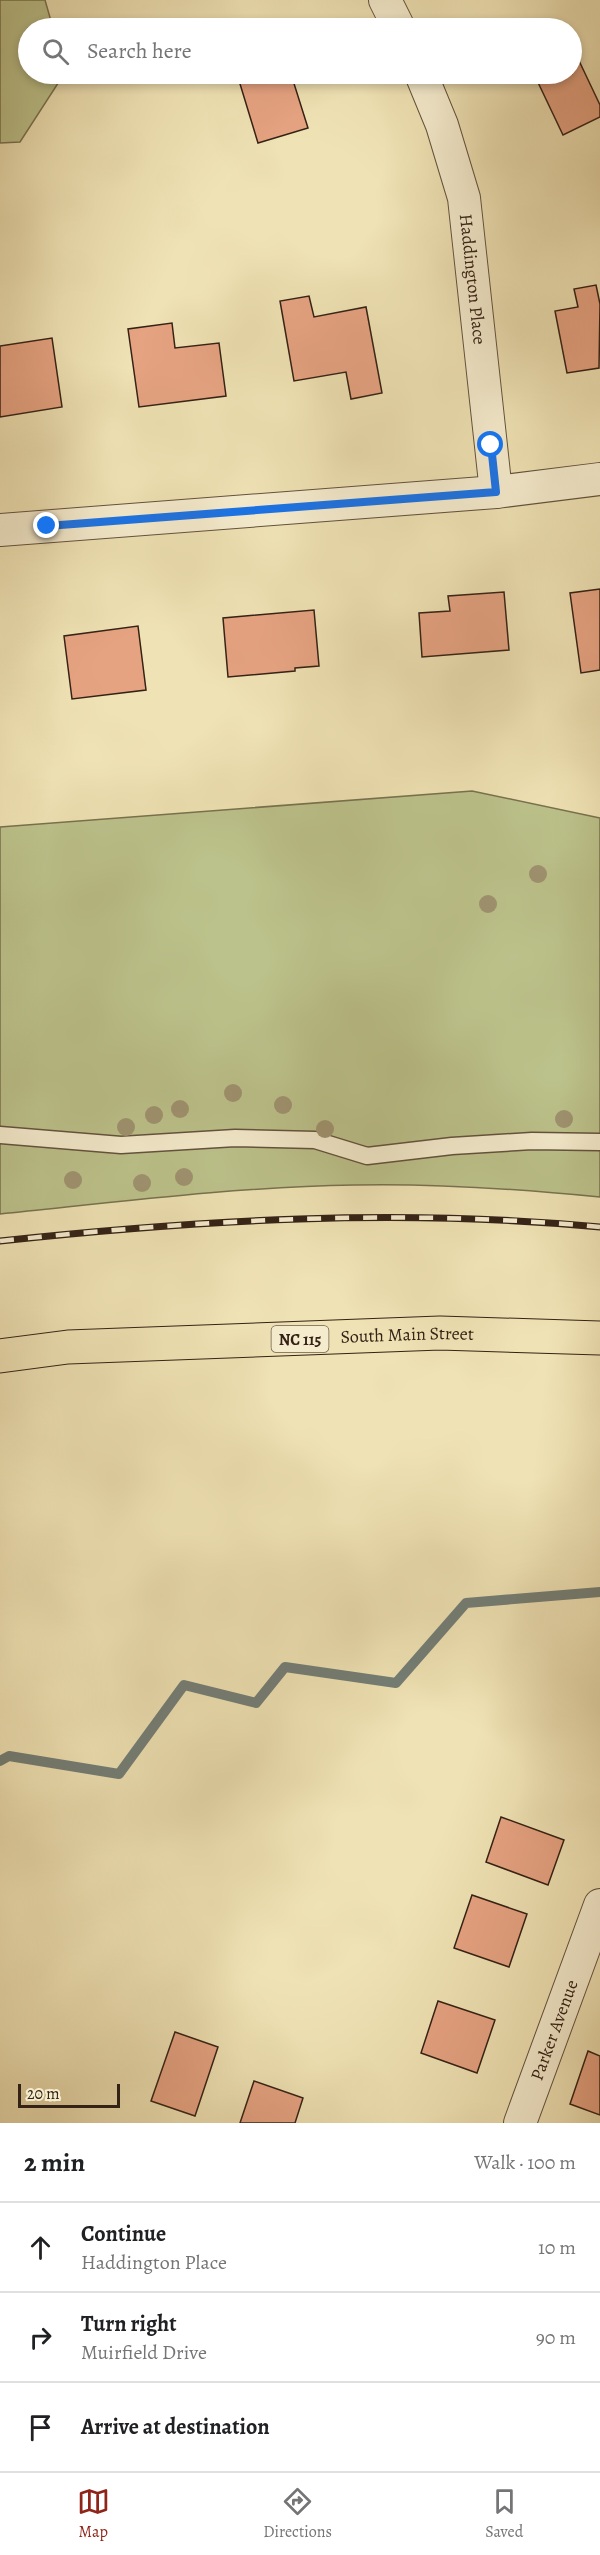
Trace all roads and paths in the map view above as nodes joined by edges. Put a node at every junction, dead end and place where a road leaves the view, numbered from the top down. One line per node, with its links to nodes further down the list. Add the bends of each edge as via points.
1 (385, 0): 2 (street)
2 (394, 18)
3 (425, 84): 5 (street, Haddington Place, via 464,198)
4 (600, 479): 5 (street)
5 (496, 492): 6 (street)
6 (0, 530)
7 (0, 1135): 8 (lane, via 121,1145 235,1138 315,1140 368,1156 532,1141)
8 (600, 1142)
9 (600, 1338): 10 (main road, South Main Street / NC 115, via 428,1334 68,1347)
10 (0, 1356)
11 (600, 1905): 12 (street, Parker Avenue)
12 (520, 2123)

